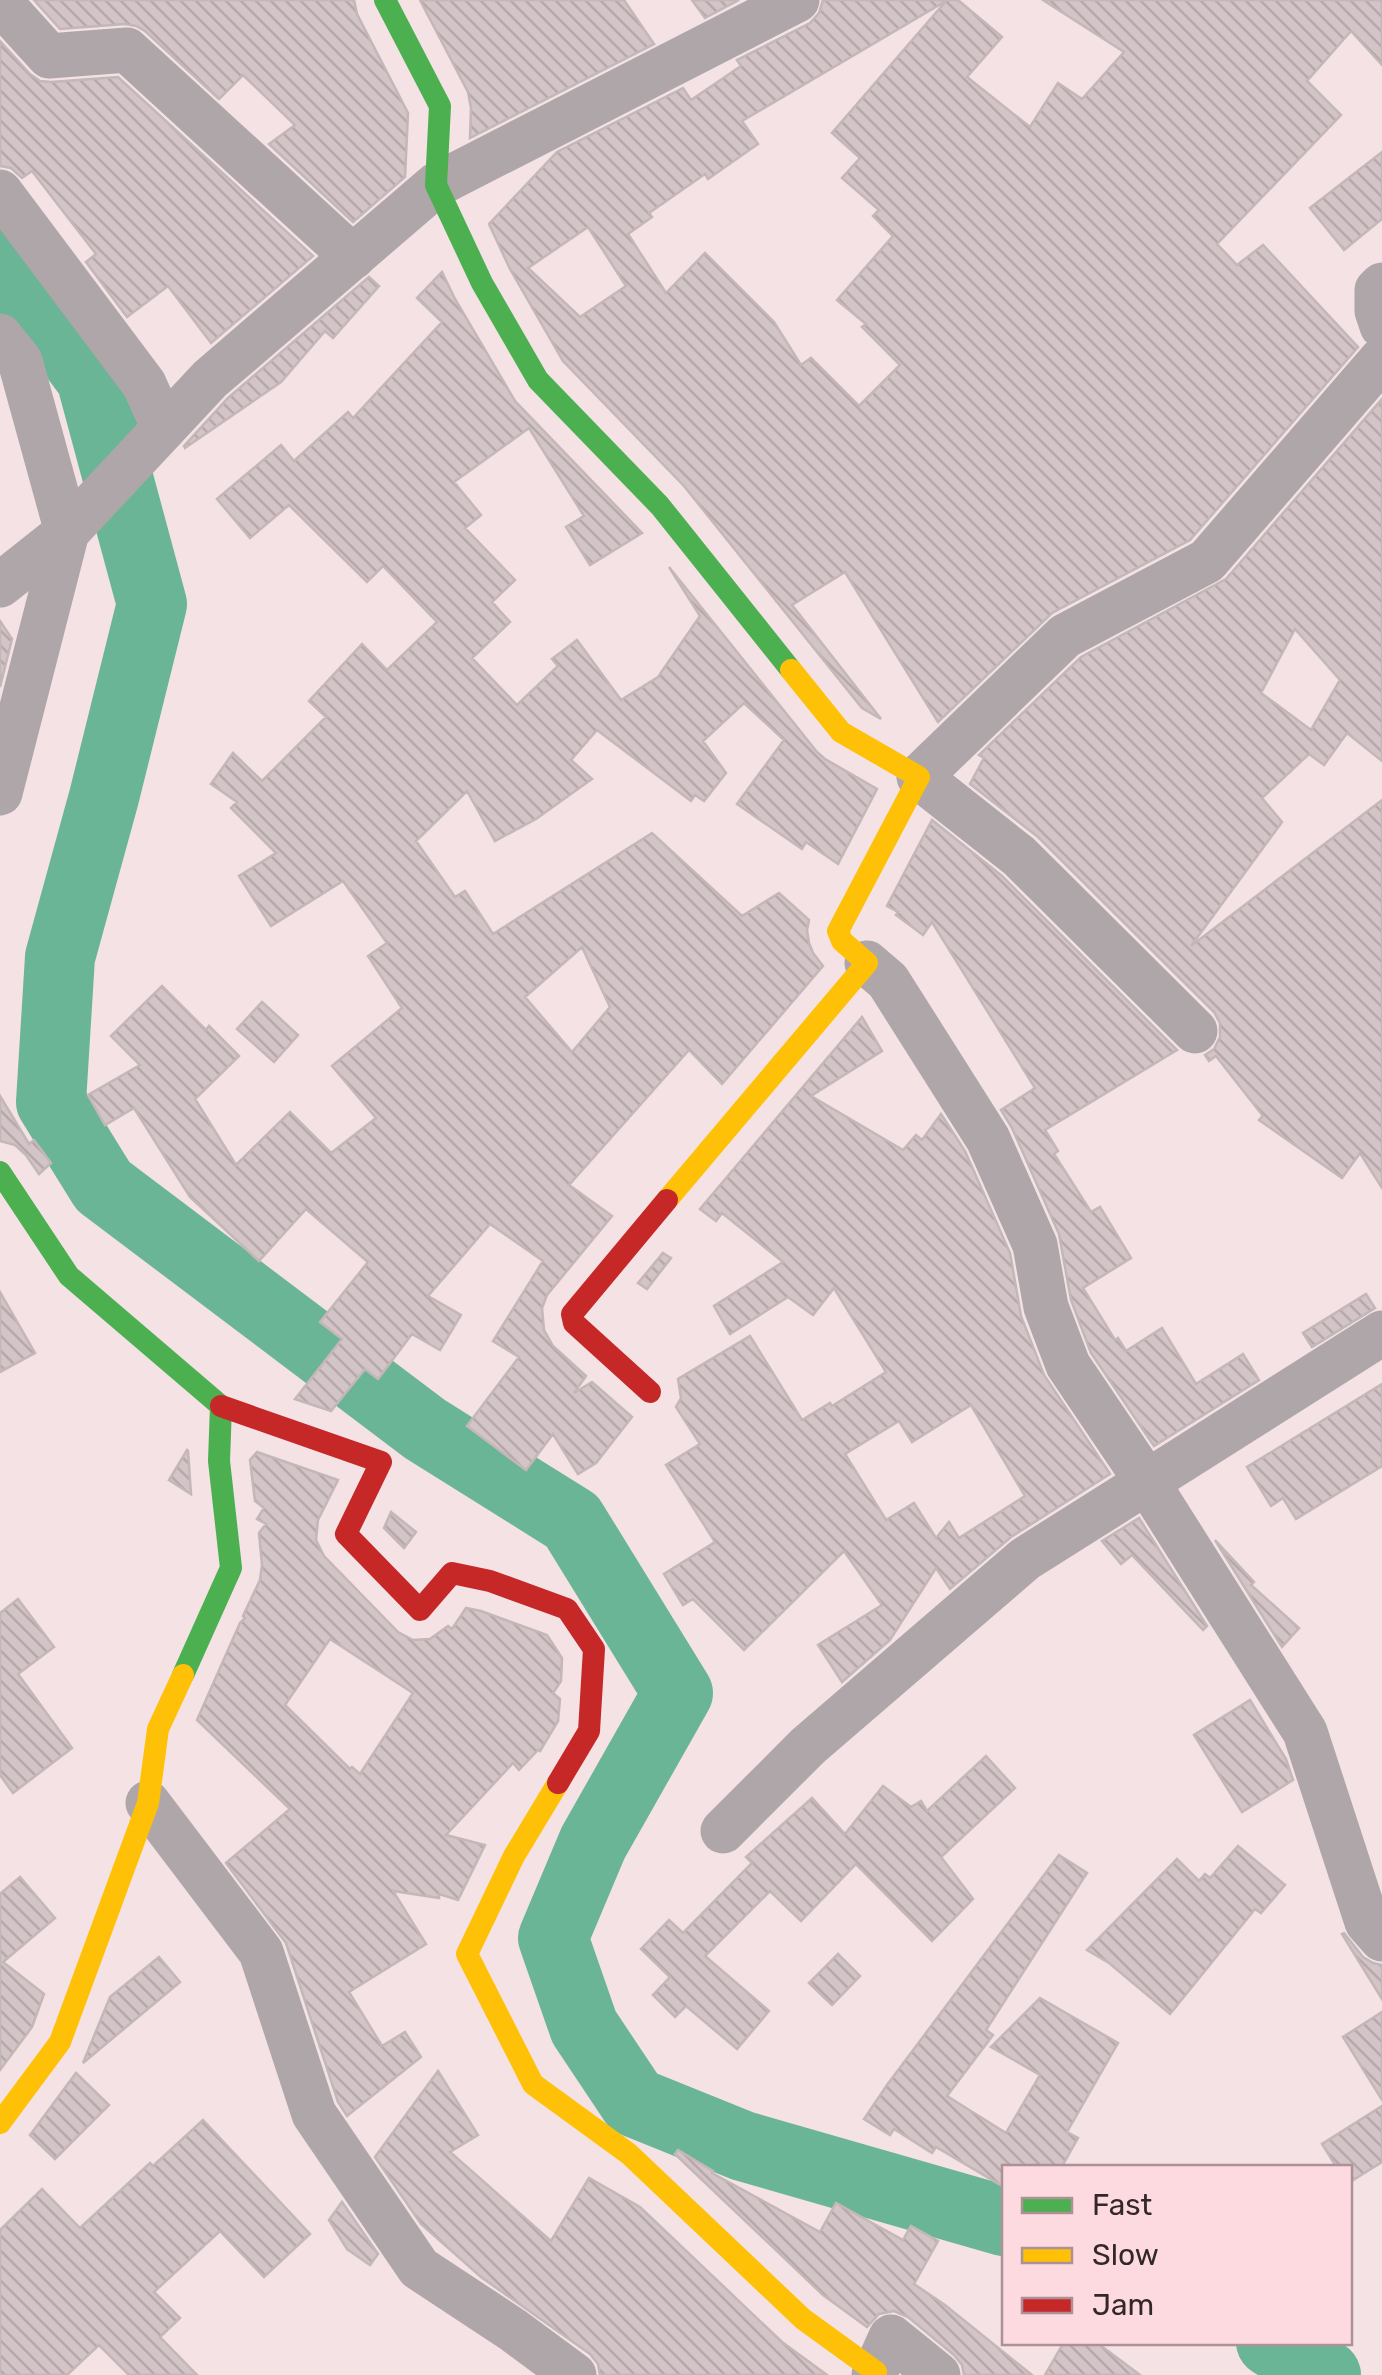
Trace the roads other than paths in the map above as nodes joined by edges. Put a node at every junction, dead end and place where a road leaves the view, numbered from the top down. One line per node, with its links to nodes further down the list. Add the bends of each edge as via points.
1 (385, 0): 4 (street, via 440,106)
2 (797, 0): 4 (street)
3 (0, 2): 6 (street, via 49,56 127,50)
4 (436, 185): 6 (street); 14 (street, via 538,380 660,506 841,732)
5 (0, 192): 11 (street, via 144,384)
6 (353, 257): 11 (street, via 210,379)
7 (1382, 286): 8 (street)
8 (1382, 326)
9 (0, 336): 12 (street, via 20,360)
10 (1382, 359): 14 (street, via 1208,561 1065,636)
11 (164, 428): 12 (street)
12 (67, 532): 13 (street); 15 (street)
13 (0, 585)
14 (919, 778): 16 (street, via 838,931); 17 (street, via 1019,856)
15 (0, 793)
16 (867, 963): 20 (street, via 572,1314); 22 (street, via 888,981 988,1139 1036,1245 1046,1307 1068,1366)
17 (1195, 1031)
18 (0, 1172): 21 (street, via 70,1276)
19 (1382, 1333): 22 (street)
20 (650, 1392)
21 (221, 1406): 23 (street, via 219,1461 231,1568 158,1729); 27 (street, via 381,1462 346,1534 420,1610 452,1572 567,1609 594,1648 589,1731 514,1856 467,1954 533,2084 629,2154 803,2320)
22 (1147, 1482): 24 (street, via 1025,1560 808,1746); 25 (street, via 1305,1732 1367,1922)
23 (148, 1803): 26 (street, via 60,2042); 28 (street, via 261,1952 314,2114 420,2268)
24 (724, 1831)
25 (1382, 1939)
26 (0, 2123)
27 (875, 2373): 29 (street, via 891,2337)
28 (574, 2375)
29 (938, 2375)

